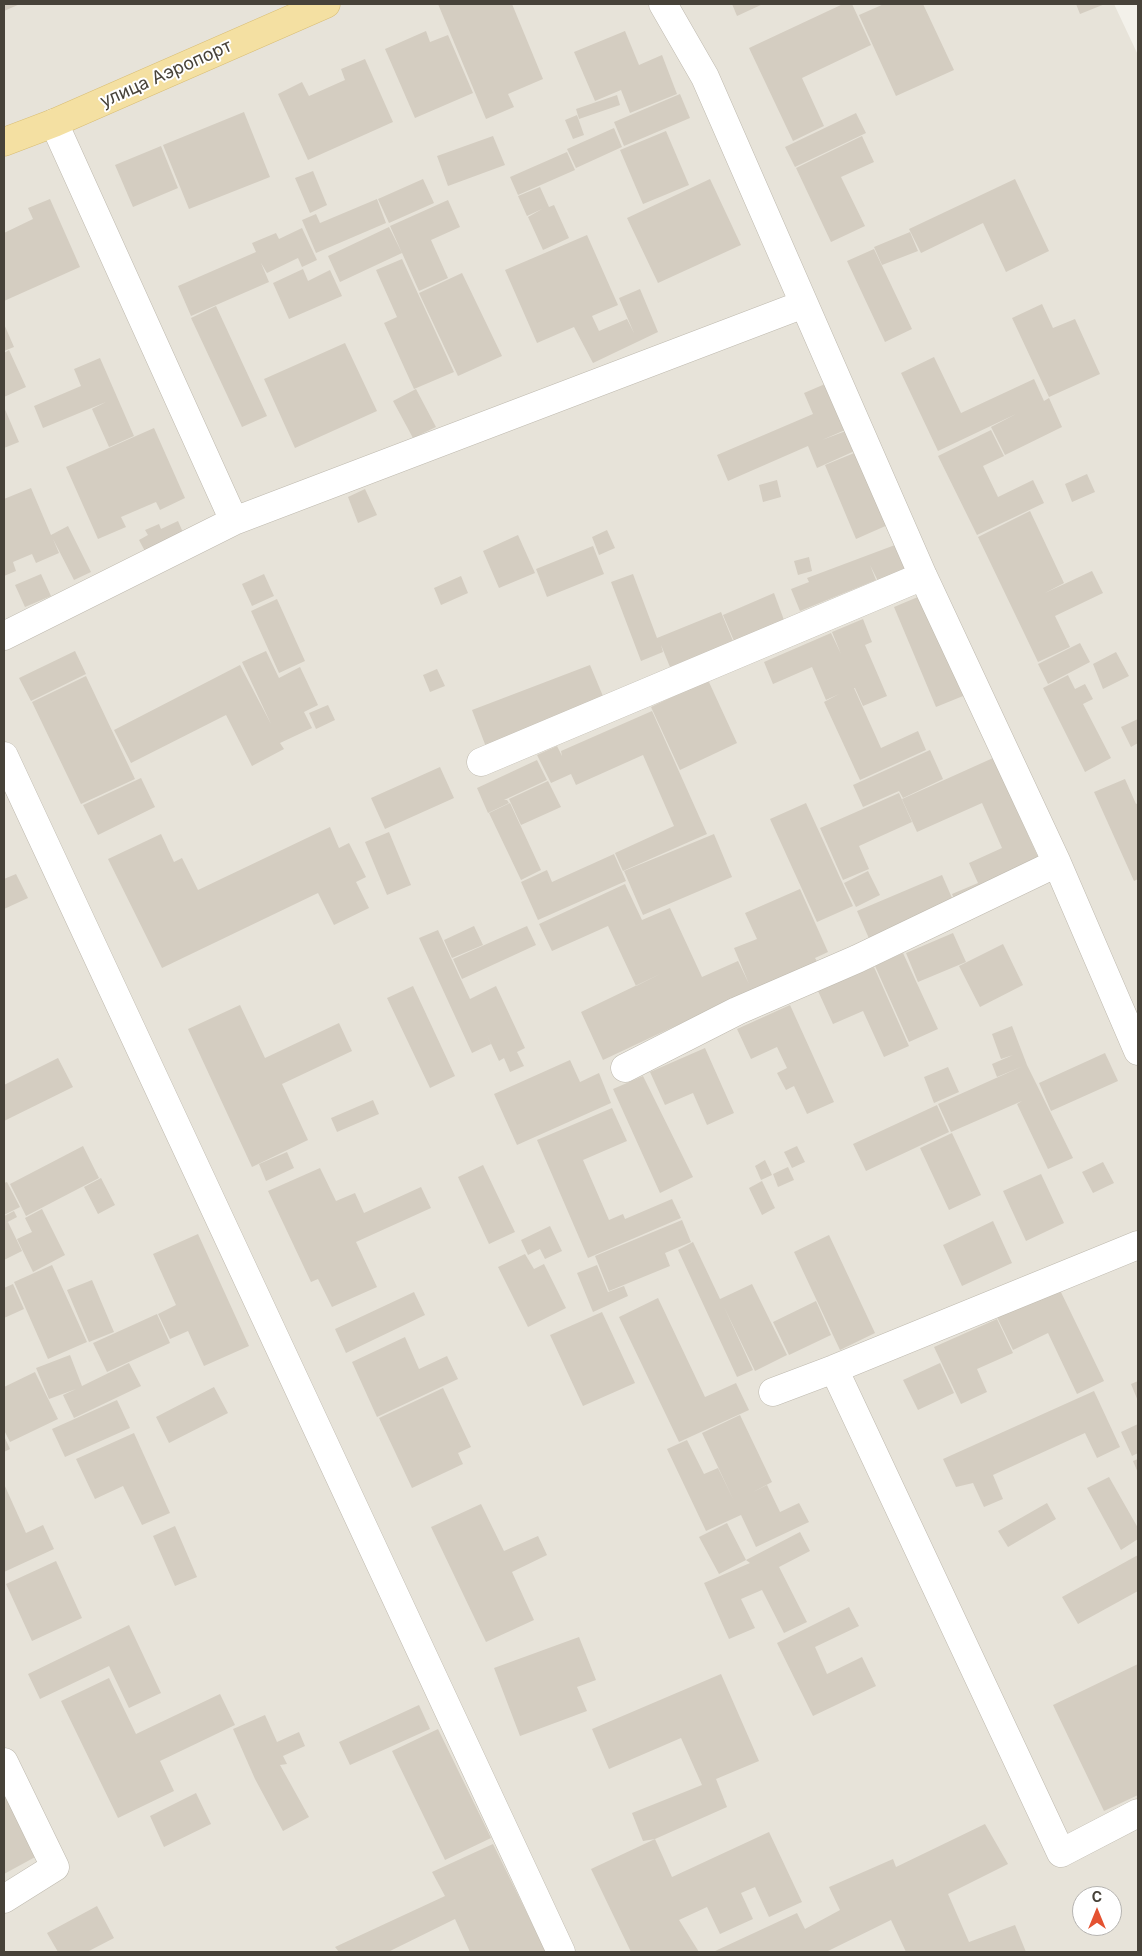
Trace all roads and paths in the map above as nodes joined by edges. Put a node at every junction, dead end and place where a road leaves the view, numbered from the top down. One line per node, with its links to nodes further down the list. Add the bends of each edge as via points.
1 (326, 4): 3 (main road, улица Аэропорт)
2 (663, 4): 5 (street, via 705,77)
3 (54, 123): 4 (main road, улица Аэропорт); 6 (street)
4 (4, 142)
5 (804, 304): 6 (street); 7 (street)
6 (234, 521): 8 (street)
7 (923, 576): 10 (street); 11 (street)
8 (4, 636)
9 (4, 756): 20 (street)
10 (481, 762)
11 (1057, 863): 12 (street); 13 (street, via 857,959 737,1010)
12 (1138, 1051)
13 (625, 1068)
14 (1138, 1245): 15 (street)
15 (834, 1369): 16 (street); 18 (street, via 1061,1854)
16 (773, 1392)
17 (4, 1762): 19 (street, via 55,1868)
18 (1138, 1813)
19 (4, 1899)
20 (561, 1952)

